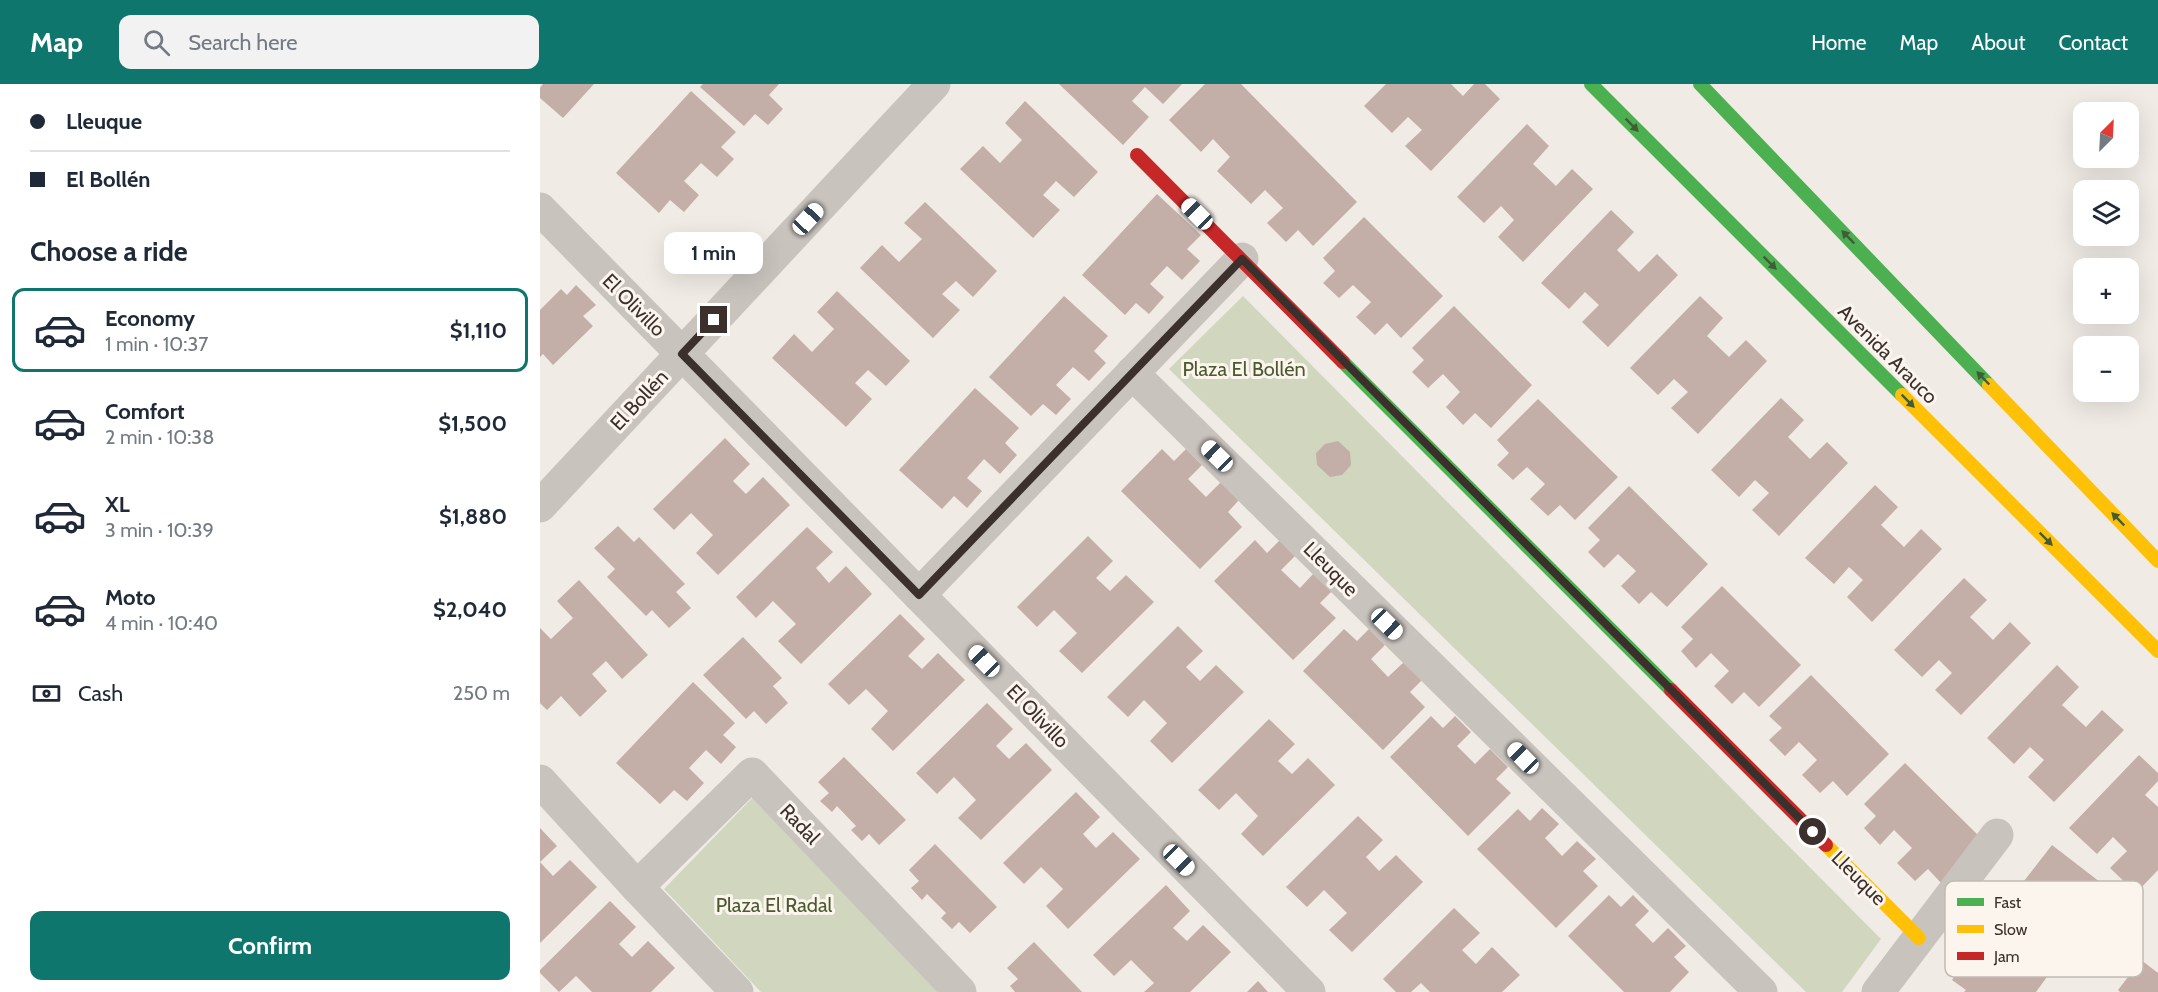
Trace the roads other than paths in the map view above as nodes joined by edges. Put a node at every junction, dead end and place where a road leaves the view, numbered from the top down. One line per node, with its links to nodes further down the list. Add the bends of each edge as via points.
1 (934, 84): 7 (street, El Bollén)
2 (1591, 84): 12 (street, Avenida Arauco, one-way to 12)
3 (1700, 84): 10 (street, one-way to 3)
4 (1137, 155): 6 (street, Lleuque)
5 (540, 209): 7 (street, El Olivillo)
6 (1242, 259): 8 (street); 18 (street, Lleuque)
7 (682, 354): 9 (street, El Bollén); 11 (street, El Olivillo)
8 (1132, 373): 11 (street); 22 (street, Lleuque)
9 (540, 506)
10 (2158, 561)
11 (919, 595): 21 (street, El Olivillo)
12 (2158, 651)
13 (540, 782): 16 (street)
14 (1997, 835): 15 (street)
15 (1962, 881)
16 (637, 887): 19 (street); 20 (street, Radal, via 752,774)
17 (1945, 904): 18 (street)
18 (1919, 938): 23 (street)
19 (737, 992)
20 (960, 992)
21 (1309, 992)
22 (1761, 992)
23 (1878, 992)

